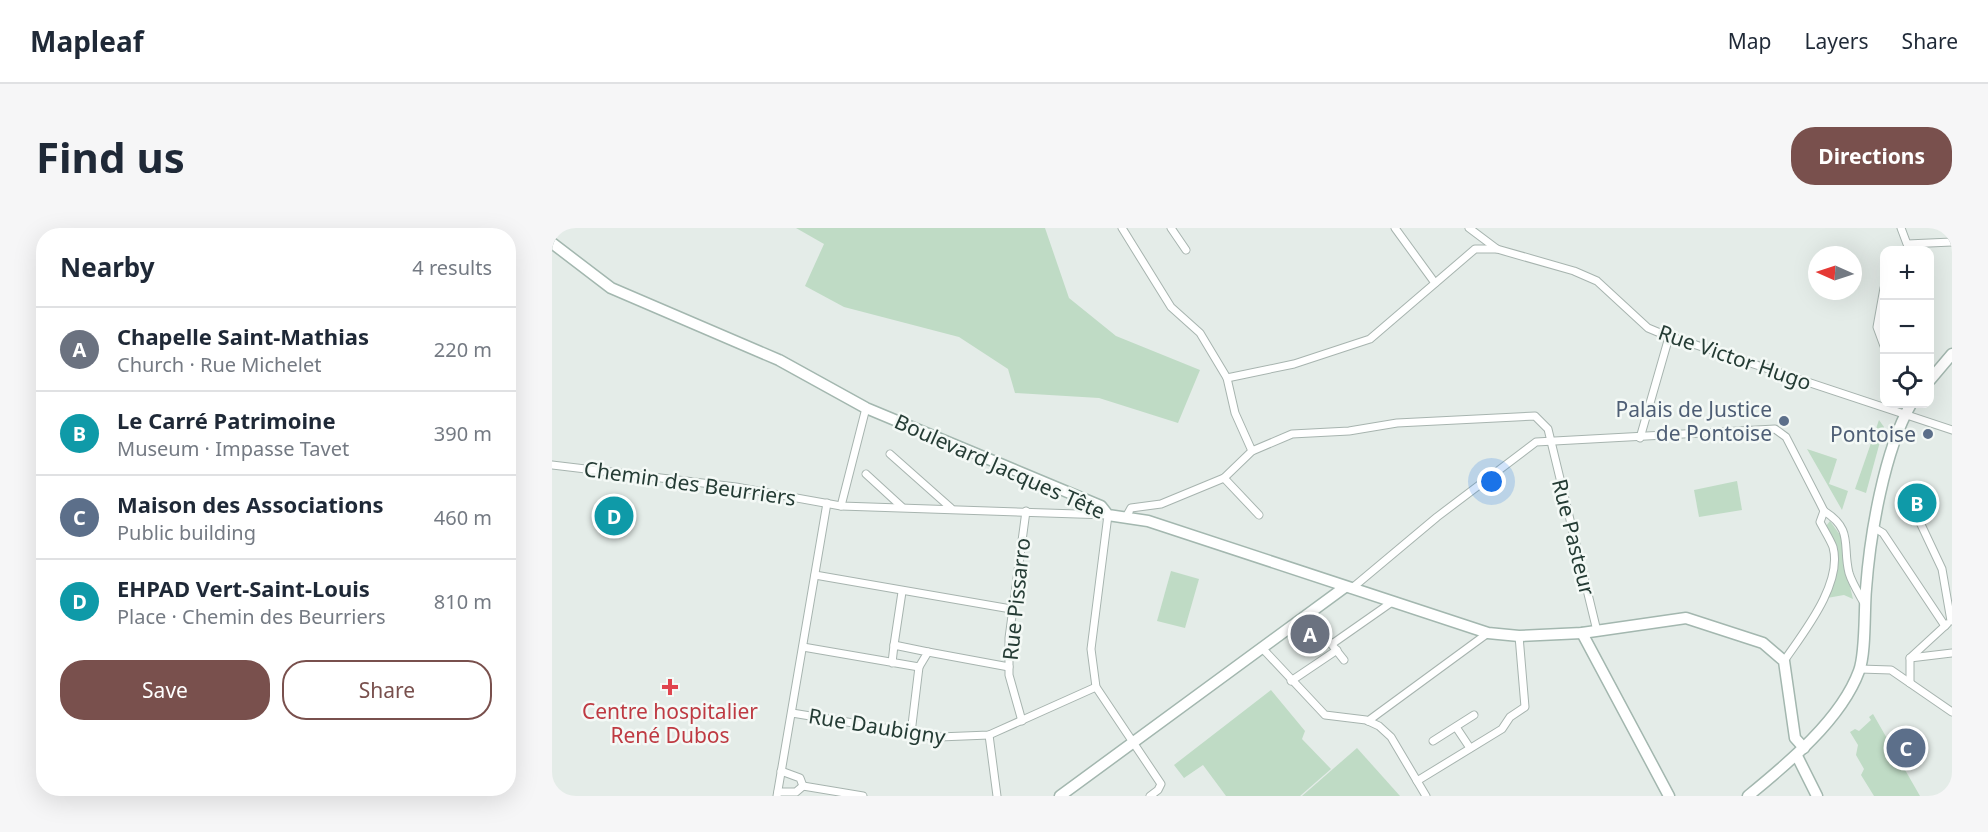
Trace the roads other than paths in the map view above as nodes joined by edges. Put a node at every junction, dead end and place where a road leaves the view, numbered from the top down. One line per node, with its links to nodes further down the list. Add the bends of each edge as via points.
1 (1122, 228): 18 (street, via 1171,307 1200,333)
2 (1171, 228): 11 (street)
3 (1395, 228): 12 (street)
4 (1469, 228): 10 (street, Rue Victor Hugo)
5 (1901, 228): 8 (street)
6 (1952, 242): 9 (street)
7 (552, 243): 19 (street, Boulevard Jacques Tête, via 611,288 778,360)
8 (1905, 246)
9 (1914, 246)
10 (1497, 249): 12 (street, via 1477,247); 15 (street, Rue Victor Hugo, via 1597,281 1648,328)
11 (1186, 250)
12 (1435, 283): 18 (street, via 1370,339 1294,364)
13 (1880, 307): 14 (street)
14 (1880, 335)
15 (1669, 337): 21 (street, Rue Victor Hugo); 23 (street)
16 (1952, 354): 17 (street)
17 (1934, 374)
18 (1227, 378): 25 (street, via 1235,413)
19 (866, 408): 31 (street); 36 (street, Boulevard Jacques Tête, via 1101,506)
20 (1909, 408): 21 (street)
21 (1905, 414): 22 (street, Rue Victor Hugo); 40 (street)
22 (1952, 430)
23 (1640, 438): 24 (street); 35 (street, via 1775,429 1786,437)
24 (1551, 442): 25 (street, Rue Pasteur, via 1548,429 1534,416 1397,423 1292,434); 42 (street, via 1536,442); 48 (street, Rue Pasteur)
25 (1252, 451): 29 (street)
26 (890, 454): 33 (street)
27 (552, 465): 30 (street, Chemin des Beurriers, via 736,487)
28 (866, 474): 32 (street)
29 (1224, 478): 37 (street); 39 (street, via 1161,504 1131,508)
30 (827, 503): 31 (street, Chemin des Beurriers); 41 (street)
31 (841, 506): 32 (street, Chemin des Beurriers)
32 (902, 507): 33 (street, Chemin des Beurriers)
33 (951, 508): 34 (street, Chemin des Beurriers)
34 (1026, 511): 36 (street, Chemin des Beurriers); 46 (street, Rue Pissarro)
35 (1824, 511): 45 (street, via 1835,518 1847,540 1849,574); 61 (street, via 1820,522 1833,548 1829,586 1814,618)
36 (1108, 515): 39 (street, Boulevard Jacques Tête); 68 (street, via 1091,649)
37 (1259, 515)
38 (1917, 516): 47 (street, via 1942,569)
39 (1126, 517): 42 (street, Boulevard Jacques Tête)
40 (1873, 527): 45 (street); 47 (street, via 1883,533)
41 (815, 575): 43 (street); 54 (street)
42 (1348, 588): 44 (street, Boulevard Jacques Tête); 56 (street)
43 (902, 592): 46 (street); 53 (street)
44 (1392, 602): 49 (street, Boulevard Jacques Tête); 55 (street)
45 (1864, 605): 65 (street)
46 (1011, 609): 64 (street, Rue Pissarro)
47 (1949, 623): 59 (street)
48 (1597, 631): 50 (street, Boulevard Jacques Tête); 61 (street, Boulevard Jacques Tête, via 1686,618 1763,643)
49 (1488, 633): 52 (street, Boulevard Jacques Tête); 73 (street)
50 (1582, 633): 52 (street, Boulevard Jacques Tête); 90 (street)
51 (1325, 636): 55 (street)
52 (1519, 636): 79 (street, via 1525,707 1510,717 1502,729)
53 (894, 645): 57 (street); 62 (street)
54 (803, 647): 62 (street); 70 (street)
55 (1334, 647): 60 (street); 66 (street)
56 (1263, 649): 66 (street); 78 (street)
57 (928, 652): 63 (street); 64 (street)
58 (1952, 653): 59 (street)
59 (1910, 658): 67 (street)
60 (1344, 660)
61 (1784, 661): 80 (street, via 1795,738)
62 (892, 663): 63 (street)
63 (919, 667): 75 (street)
64 (1009, 667): 72 (street, Rue Pissarro)
65 (1860, 669): 67 (street, via 1891,670); 80 (street, via 1845,698)
66 (1291, 681): 73 (street, via 1325,715)
67 (1910, 683): 69 (street)
68 (1096, 687): 72 (street, Rue Daubigny); 78 (street)
69 (1952, 712)
70 (792, 713): 75 (street, Rue Daubigny); 81 (street)
71 (1474, 715): 74 (street)
72 (1022, 721): 76 (street, Rue Daubigny)
73 (1368, 721): 82 (street, via 1391,737)
74 (1456, 727): 77 (street); 79 (street)
75 (911, 733): 76 (street, Rue Daubigny, via 954,738)
76 (989, 735): 86 (street)
77 (1433, 741)
78 (1132, 743): 87 (street); 88 (street, via 1161,784)
79 (1470, 748): 82 (street)
80 (1801, 752): 91 (street); 92 (street)
81 (781, 771): 83 (street, via 800,778); 84 (street)
82 (1417, 781): 89 (street)
83 (802, 786): 84 (street, via 796,792); 85 (street)
84 (778, 794)
85 (863, 796)
86 (997, 796)
87 (1060, 796)
88 (1150, 796)
89 (1426, 796)
90 (1669, 796)
91 (1748, 796)
92 (1817, 796)

